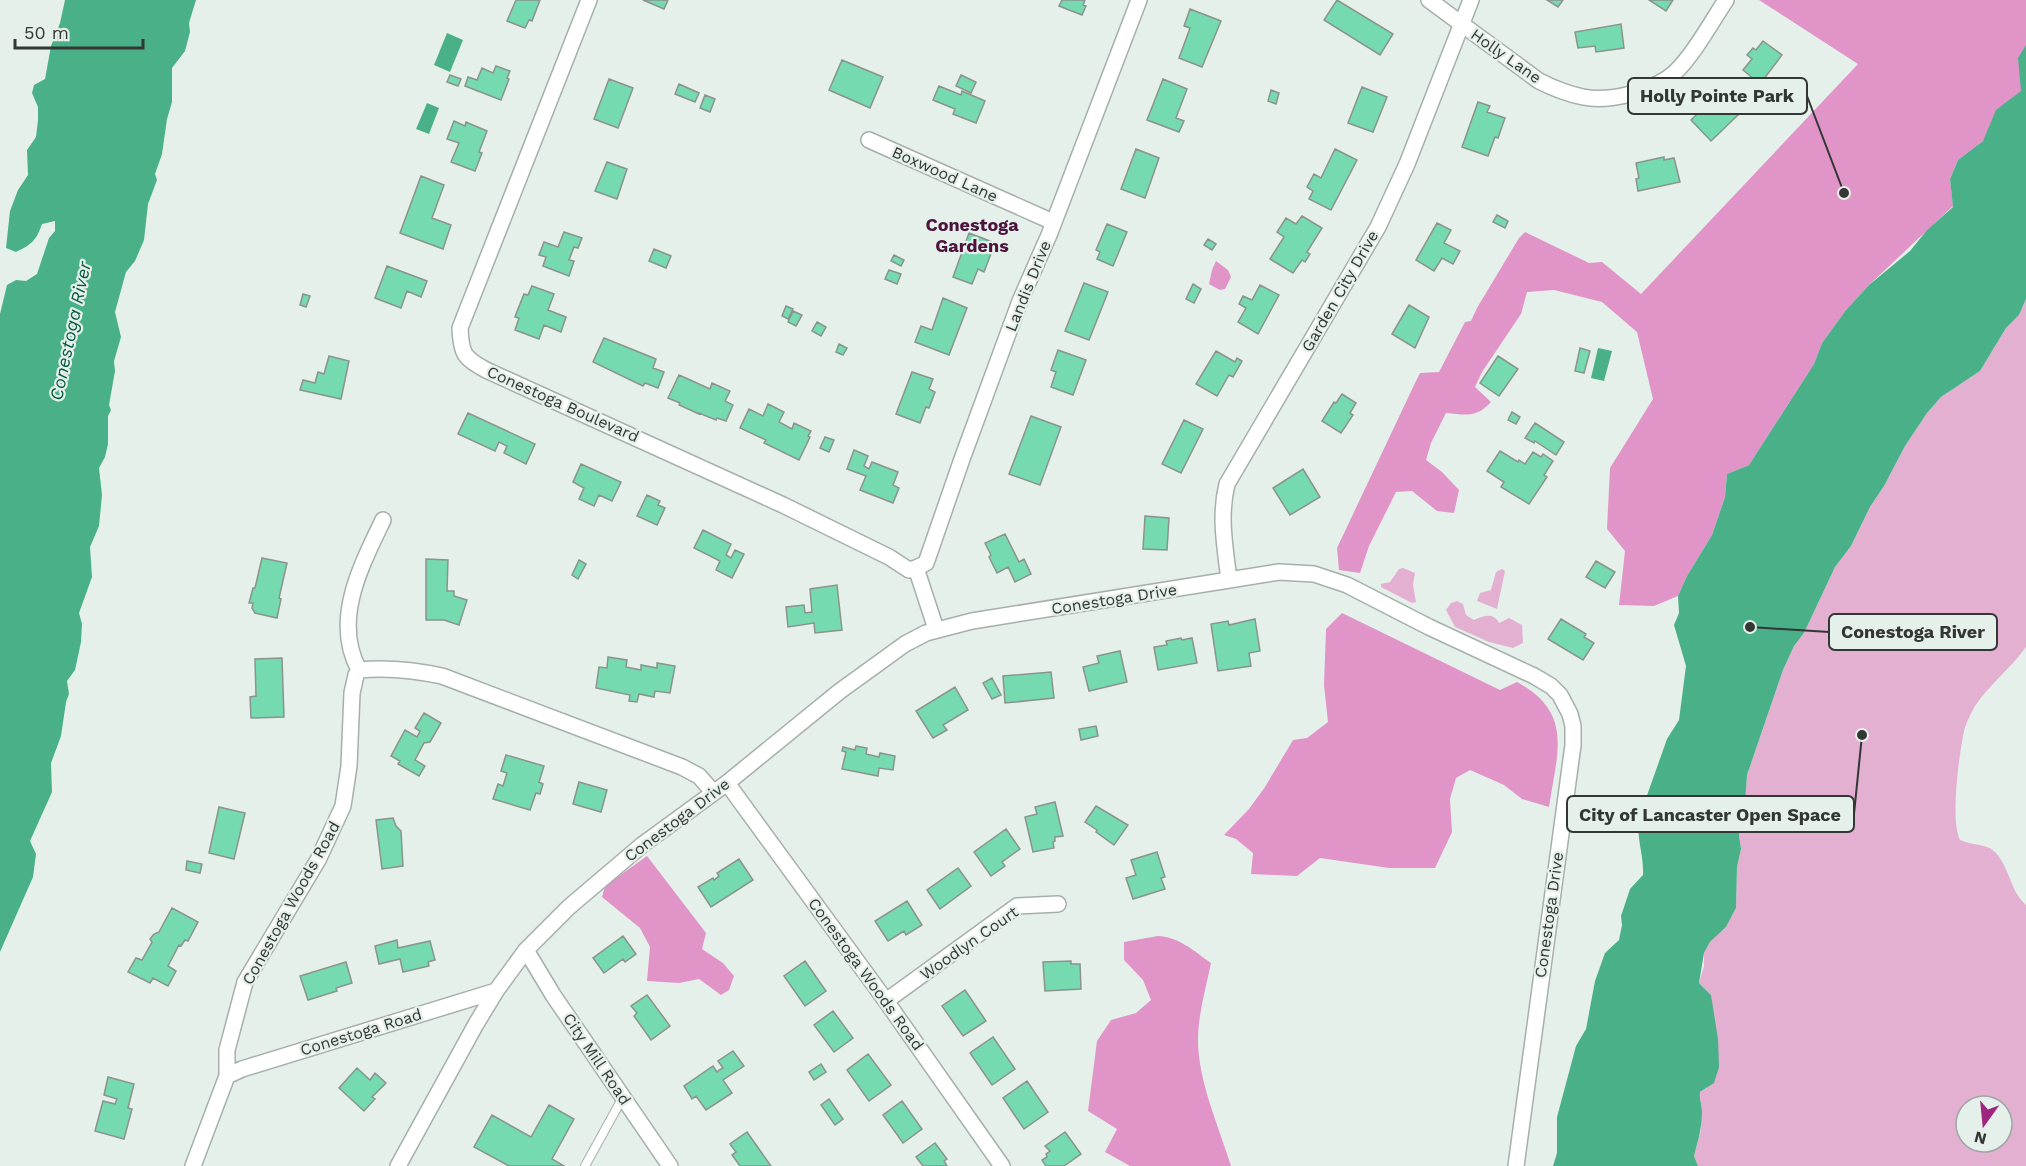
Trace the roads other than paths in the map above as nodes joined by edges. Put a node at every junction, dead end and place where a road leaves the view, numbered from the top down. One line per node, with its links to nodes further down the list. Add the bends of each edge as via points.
1 (589, 0): 10 (street, Conestoga Boulevard, via 460,328 460,346 469,361 486,370 783,505 909,570)
2 (1139, 0): 8 (street, Landis Drive)
3 (1429, 0): 6 (street, Holly Lane)
4 (1471, 0): 6 (street, Garden City Drive)
5 (1726, 0): 6 (street, Holly Lane, via 1668,78 1631,94 1597,98 1582,97 1539,81)
6 (1462, 25): 11 (street, Garden City Drive, via 1378,227 1227,484 1222,517)
7 (869, 140): 8 (street, Boxwood Lane)
8 (1053, 222): 10 (street, Landis Drive, via 1020,302 926,563)
9 (383, 520): 13 (street, via 361,567 350,603 350,645)
10 (916, 568): 12 (street)
11 (1229, 580): 12 (street, Conestoga Drive); 27 (street, Conestoga Drive, via 1299,572 1347,585 1534,675 1560,694 1565,703 1573,726 1573,746)
12 (936, 629): 14 (street, Conestoga Drive, via 905,644 840,691)
13 (359, 670): 15 (street, via 405,669 442,676 681,767 699,776); 20 (street, Conestoga Woods Road, via 352,693 349,766 342,806 318,860 245,982 227,1050)
14 (727, 783): 15 (street, Conestoga Drive); 19 (street, Conestoga Woods Road)
15 (713, 792): 17 (street, Conestoga Drive, via 596,882)
16 (1058, 904): 19 (street, Woodlyn Court, via 1017,906)
17 (526, 950): 18 (street, Conestoga Drive); 21 (street, City Mill Road)
18 (496, 990): 20 (street, Conestoga Road); 23 (street, Conestoga Drive)
19 (886, 1001): 26 (street, Conestoga Woods Road)
20 (227, 1076): 22 (street, Conestoga Woods Road)
21 (623, 1097): 24 (lane); 25 (street, City Mill Road)
22 (193, 1166)
23 (398, 1166)
24 (585, 1166)
25 (670, 1166)
26 (1002, 1166)
27 (1516, 1166)

